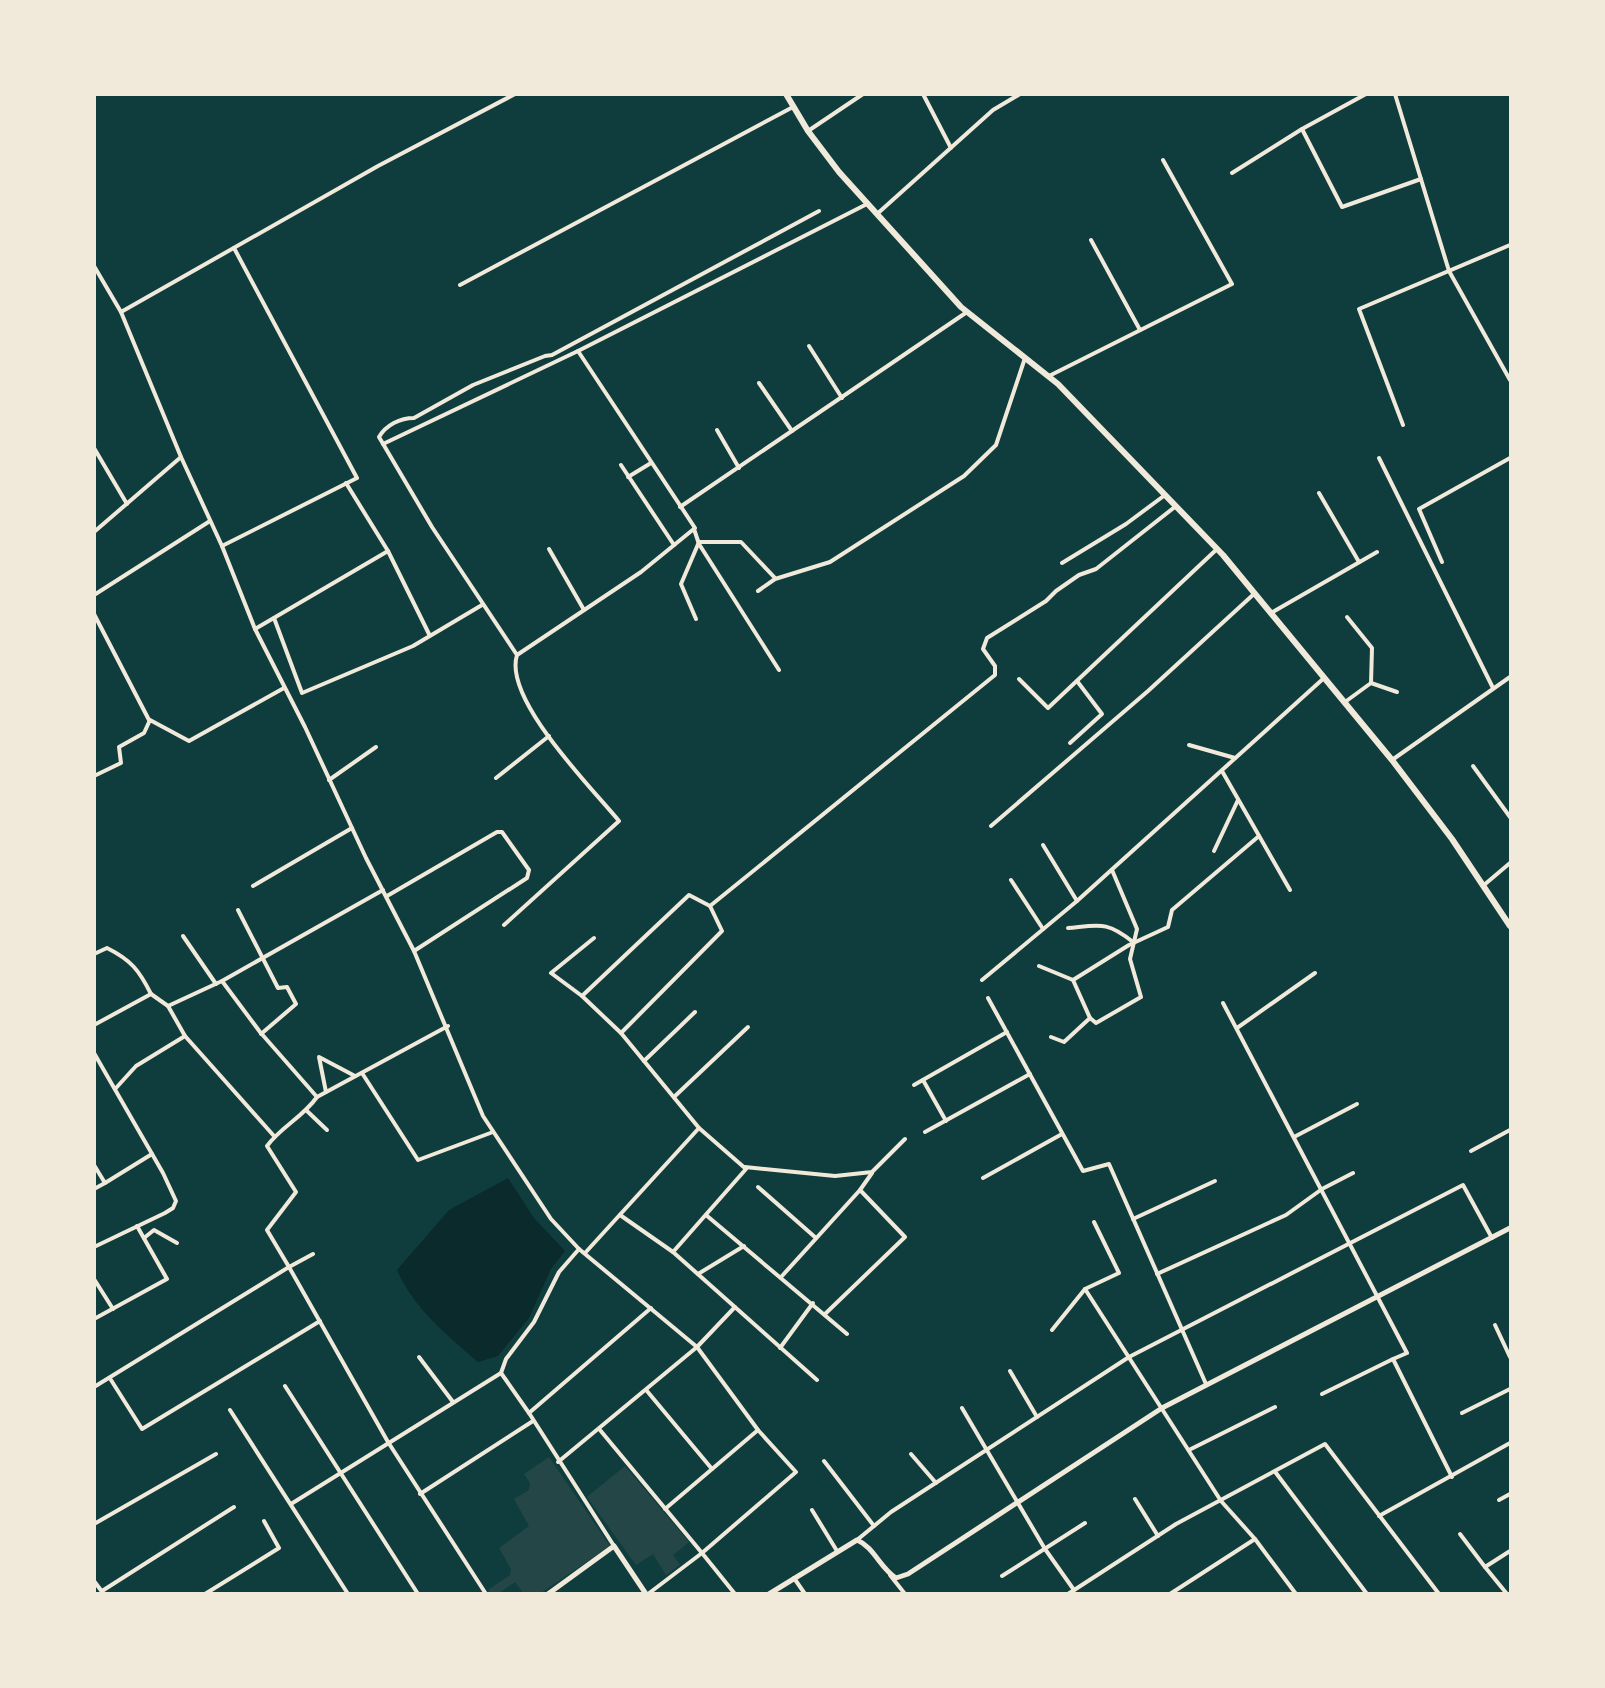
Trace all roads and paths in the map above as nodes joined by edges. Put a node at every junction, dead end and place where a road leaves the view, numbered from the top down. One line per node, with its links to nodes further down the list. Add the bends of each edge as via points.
1 (515, 94): 20 (street)
2 (786, 94): 8 (main road)
3 (862, 94): 10 (street)
4 (923, 94): 11 (street)
5 (1020, 94): 11 (street, via 993,110)
6 (1366, 94): 9 (street)
7 (1395, 94): 14 (street)
8 (793, 107): 10 (main road); 23 (street)
9 (1302, 129): 13 (street); 14 (street, via 1342,207)
10 (808, 131): 15 (main road)
11 (951, 148): 17 (street)
12 (1163, 160): 26 (street, via 1232,284)
13 (1232, 173)
14 (1421, 179): 22 (street)
15 (867, 204): 17 (main road); 28 (street)
16 (819, 211): 37 (street, via 552,355 473,385 414,418 404,418 384,429 379,437)
17 (877, 214): 25 (main road)
18 (1091, 240): 26 (street)
19 (1510, 245): 22 (street)
20 (234, 248): 24 (street); 46 (street, via 357,478)
21 (95, 270): 24 (street)
22 (1449, 271): 31 (street); 34 (street, via 1359,309)
23 (460, 285)
24 (121, 312): 39 (street)
25 (968, 312): 29 (main road); 33 (street)
26 (1140, 330): 30 (street)
27 (809, 346): 33 (street)
28 (578, 351): 37 (street); 42 (street)
29 (1025, 357): 30 (main road); 65 (street, via 996,445 964,476 830,562)
30 (1049, 376): 48 (main road)
31 (1510, 380)
32 (759, 383): 36 (street)
33 (842, 398): 36 (street)
34 (1403, 425)
35 (717, 430): 44 (street)
36 (792, 432): 44 (street)
37 (383, 444): 69 (street)
38 (94, 448): 49 (street)
39 (181, 457): 49 (street); 52 (street)
40 (1379, 458): 86 (street)
41 (1510, 458): 63 (street, via 1419,509)
42 (651, 463): 45 (street); 51 (street)
43 (621, 465): 45 (street)
44 (739, 468): 51 (street)
45 (628, 477): 56 (street)
46 (346, 483): 57 (street); 60 (street)
47 (1319, 493): 62 (street)
48 (1165, 495): 50 (main road); 64 (street)
49 (127, 504): 54 (street)
50 (1176, 506): 59 (main road); 117 (street, via 1096,569 1079,575 987,638 983,649 995,675)
51 (680, 507): 53 (street)
52 (210, 521): 57 (street); 68 (street)
53 (694, 529): 55 (street); 56 (street)
54 (94, 532)
55 (699, 542): 65 (street, via 741,542); 75 (street, via 681,584); 79 (street)
56 (674, 545): 70 (street)
57 (222, 546): 76 (street)
58 (549, 549): 70 (street)
59 (1217, 549): 67 (main road); 83 (street)
60 (388, 551): 74 (street); 77 (street)
61 (1377, 552): 62 (street)
62 (1359, 562): 71 (street)
63 (1442, 562)
64 (1062, 563)
65 (775, 579): 66 (street)
66 (758, 591)
67 (1255, 593): 71 (main road); 103 (street)
68 (94, 595)
69 (482, 605): 77 (street); 78 (street)
70 (585, 610): 78 (street)
71 (1271, 613): 80 (main road)
72 (94, 614): 89 (street)
73 (1347, 617): 84 (street, via 1372,648)
74 (274, 618): 76 (street); 77 (street, via 302,693 413,646)
75 (696, 619)
76 (255, 629): 85 (street)
77 (429, 634)
78 (517, 656): 90 (street, via 513,667 519,689)
79 (779, 670)
80 (1325, 677): 88 (main road); 94 (street)
81 (1510, 677): 86 (street)
82 (1019, 679): 83 (street, via 1048,708)
83 (1077, 681): 91 (street, via 1102,714)
84 (1371, 683): 87 (street); 88 (street)
85 (285, 688): 89 (street, via 189,741); 100 (street)
86 (1493, 688): 95 (street)
87 (1397, 692)
88 (1345, 702): 95 (main road)
89 (150, 720): 98 (street, via 144,733 119,747 121,763)
90 (549, 736): 99 (street); 119 (street, via 619,821)
91 (1070, 743)
92 (1189, 745): 94 (street)
93 (376, 747): 100 (street)
94 (1236, 759): 97 (street)
95 (1392, 760): 112 (main road)
96 (1473, 766): 102 (street)
97 (1222, 771): 101 (street); 109 (street)
98 (95, 774)
99 (496, 778)
100 (329, 780): 104 (street)
101 (1239, 800): 105 (street); 107 (street)
102 (1510, 817)
103 (991, 826)
104 (352, 828): 111 (street); 113 (street)
105 (1259, 836): 114 (street); 125 (street, via 1172,910 1168,927)
106 (1042, 845): 116 (street)
107 (1214, 851)
108 (1510, 863): 112 (street)
109 (1112, 870): 116 (street); 125 (street, via 1137,929)
110 (1011, 880): 122 (street)
111 (254, 886)
112 (1483, 886): 120 (main road)
113 (384, 890): 115 (street); 128 (street)
114 (1290, 890)
115 (387, 896): 126 (street); 126 (street, via 497,832 502,832 529,870 527,878)
116 (1077, 901): 122 (street)
117 (710, 906): 136 (street, via 689,895); 147 (street, via 722,930)
118 (238, 910): 128 (street)
119 (504, 925)
120 (1510, 926)
121 (1068, 928): 125 (street, via 1103,924)
122 (1043, 929): 131 (street)
123 (183, 936): 134 (street)
124 (594, 938): 136 (street, via 551,973)
125 (1134, 942): 132 (street); 141 (street, via 1130,959 1141,997 1096,1023)
126 (414, 951): 143 (street)
127 (94, 954): 135 (street, via 107,948 116,953 138,969)
128 (262, 958): 133 (street); 148 (street, via 278,988 287,987 297,1004)
129 (1039, 966): 132 (street)
130 (1315, 973): 145 (street)
131 (982, 980)
132 (1073, 980): 141 (street)
133 (222, 981): 134 (street); 148 (street)
134 (216, 984): 139 (street)
135 (151, 994): 139 (street); 142 (street)
136 (582, 996): 147 (street)
137 (988, 998): 146 (street)
138 (1223, 1003): 145 (street)
139 (168, 1006): 149 (street)
140 (694, 1011): 152 (street)
141 (1090, 1018): 150 (street, via 1064,1042)
142 (94, 1025)
143 (448, 1026): 153 (street); 168 (street)
144 (748, 1027): 161 (street)
145 (1237, 1028): 172 (street)
146 (1007, 1032): 154 (street); 156 (street)
147 (621, 1033): 152 (street)
148 (261, 1034): 160 (street)
149 (185, 1036): 158 (street, via 136,1066); 171 (street)
150 (1051, 1037)
151 (94, 1053): 158 (street)
152 (644, 1061): 161 (street)
153 (362, 1073): 155 (street); 168 (street, via 418,1160)
154 (1030, 1074): 164 (street); 170 (street)
155 (356, 1076): 159 (street); 159 (street, via 319,1057)
156 (923, 1080): 157 (street); 164 (street)
157 (914, 1084)
158 (116, 1088): 175 (street)
159 (326, 1092): 160 (street)
160 (317, 1097): 163 (street)
161 (674, 1097): 165 (street)
162 (1357, 1104): 172 (street)
163 (308, 1111): 166 (street); 171 (street)
164 (946, 1121): 169 (street)
165 (699, 1128): 177 (street); 187 (street)
166 (327, 1130)
167 (1510, 1130): 174 (street)
168 (493, 1132): 200 (street, via 551,1218)
169 (925, 1132)
170 (1062, 1134): 180 (street); 189 (street, via 1083,1171 1109,1164)
171 (274, 1136): 204 (street, via 267,1146 296,1192 267,1230)
172 (1294, 1137): 185 (street)
173 (904, 1139): 178 (street)
174 (1471, 1151)
175 (152, 1154): 182 (street); 191 (street, via 176,1201 173,1208)
176 (94, 1165): 182 (street)
177 (744, 1167): 178 (street, via 835,1176); 188 (street)
178 (872, 1172): 186 (street)
179 (1353, 1173): 185 (street)
180 (983, 1178)
181 (1215, 1181): 189 (street)
182 (105, 1183): 184 (street)
183 (758, 1187): 194 (street)
184 (94, 1189)
185 (1322, 1189): 197 (street); 206 (street, via 1286,1215)
186 (860, 1190): 194 (street); 215 (street, via 905,1237)
187 (620, 1215): 201 (street); 202 (street)
188 (706, 1215): 198 (street); 201 (street)
189 (1133, 1219): 206 (street)
190 (1094, 1222): 209 (street, via 1119,1274)
191 (137, 1226): 193 (street); 199 (street)
192 (1510, 1228): 195 (street)
193 (144, 1238): 196 (street, via 154,1230); 214 (street, via 167,1279)
194 (816, 1238): 207 (street)
195 (1492, 1238): 197 (street, via 1463,1185); 210 (street)
196 (177, 1243)
197 (1350, 1243): 210 (street); 220 (street)
198 (744, 1246): 205 (street); 207 (street)
199 (94, 1247)
200 (579, 1249): 202 (street); 229 (street, via 559,1272 534,1322 506,1359)
201 (674, 1252): 205 (street)
202 (585, 1253): 213 (street)
203 (314, 1254): 204 (street)
204 (289, 1267): 217 (street); 230 (street)
205 (698, 1274): 212 (street)
206 (1157, 1274): 220 (street)
207 (782, 1276): 211 (street)
208 (94, 1279): 214 (street)
209 (1085, 1289): 219 (street); 225 (street)
210 (1378, 1297): 227 (street, via 1407,1353); 232 (street)
211 (813, 1303): 215 (street); 223 (street)
212 (735, 1307): 222 (street); 223 (street)
213 (651, 1308): 222 (street); 243 (street)
214 (114, 1309): 216 (street)
215 (825, 1314): 221 (street)
216 (94, 1319)
217 (320, 1321): 230 (street, via 142,1429); 249 (street)
218 (1495, 1325): 226 (street)
219 (1052, 1330)
220 (1182, 1331): 225 (street); 232 (street)
221 (847, 1334)
222 (697, 1347): 236 (street); 248 (street)
223 (780, 1348): 231 (street)
224 (419, 1357): 238 (street)
225 (1129, 1357): 241 (street); 245 (street)
226 (1510, 1357)
227 (1393, 1359): 237 (street); 260 (street)
228 (1010, 1371): 245 (street)
229 (501, 1373): 238 (street); 243 (street)
230 (111, 1380): 234 (street)
231 (817, 1380)
232 (1206, 1384): 241 (street)
233 (285, 1386): 258 (street)
234 (94, 1388)
235 (1510, 1389): 244 (street)
236 (647, 1391): 247 (street); 257 (street)
237 (1322, 1394)
238 (453, 1402): 249 (street)
239 (1275, 1407): 252 (street)
240 (962, 1408): 251 (street)
241 (1162, 1408): 252 (street); 267 (street)
242 (230, 1410): 268 (street)
243 (529, 1413): 246 (street)
244 (1462, 1413)
245 (1037, 1417): 251 (street)
246 (533, 1421): 256 (street); 262 (street)
247 (600, 1430): 256 (street); 270 (street)
248 (758, 1430): 257 (street); 285 (street, via 796,1472)
249 (388, 1442): 258 (street); 262 (street)
250 (1510, 1443): 260 (street)
251 (986, 1450): 261 (street); 267 (street)
252 (1189, 1450): 266 (street)
253 (216, 1454): 275 (street)
254 (911, 1454): 261 (street)
255 (824, 1461): 276 (street)
256 (558, 1462): 281 (street)
257 (712, 1469): 270 (street)
258 (340, 1473): 268 (street); 295 (street)
259 (1276, 1473): 266 (street); 272 (street, via 1325,1444); 306 (street)
260 (1452, 1476): 272 (street)
261 (936, 1483): 276 (street)
262 (420, 1494): 296 (street)
263 (1510, 1494): 265 (street)
264 (1135, 1499): 278 (street)
265 (1499, 1500)
266 (1221, 1501): 278 (street); 279 (street)
267 (1018, 1502): 282 (street); 287 (street, via 908,1574 896,1578)
268 (291, 1504): 294 (street)
269 (234, 1507): 292 (street)
270 (665, 1509): 285 (street)
271 (812, 1510): 283 (street)
272 (1378, 1516): 307 (street)
273 (264, 1521): 293 (street, via 279,1548)
274 (1085, 1523): 282 (street)
275 (94, 1524)
276 (874, 1526): 280 (street)
277 (1460, 1534): 286 (street)
278 (1158, 1536): 291 (street)
279 (1255, 1539): 304 (street); 305 (street)
280 (857, 1540): 283 (street); 287 (street, via 866,1544)
281 (614, 1546): 297 (street); 298 (street)
282 (1045, 1549): 288 (street); 291 (street)
283 (837, 1551): 289 (street)
284 (1510, 1551): 286 (street)
285 (702, 1553): 298 (street); 299 (street)
286 (1485, 1567): 308 (street)
287 (887, 1572): 302 (street)
288 (1002, 1576)
289 (794, 1578): 300 (street); 301 (street)
290 (94, 1581): 292 (street)
291 (1074, 1590): 303 (street)
292 (102, 1592)
293 (205, 1593)
294 (348, 1593)
295 (418, 1593)
296 (486, 1593)
297 (548, 1593)
298 (647, 1593)
299 (735, 1593)
300 (769, 1593)
301 (805, 1593)
302 (905, 1593)
303 (1068, 1593)
304 (1170, 1593)
305 (1296, 1593)
306 (1367, 1593)
307 (1439, 1593)
308 (1508, 1593)

